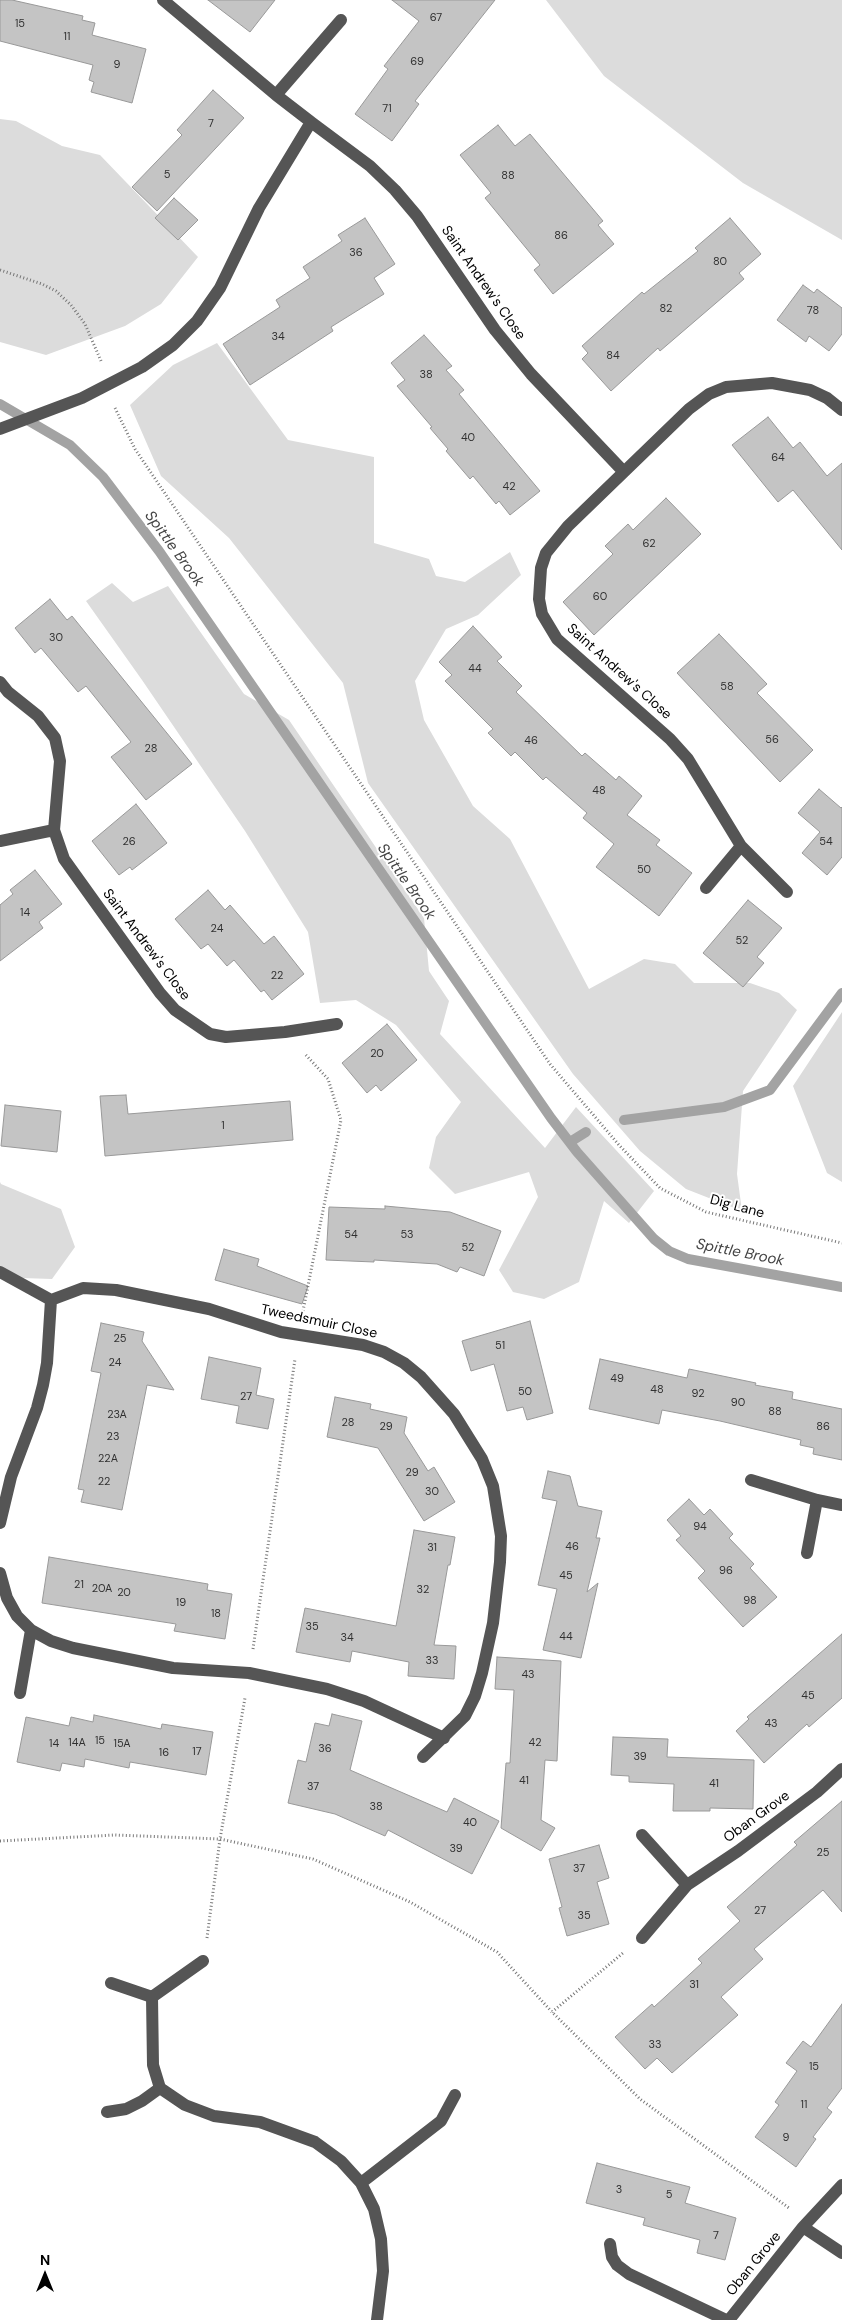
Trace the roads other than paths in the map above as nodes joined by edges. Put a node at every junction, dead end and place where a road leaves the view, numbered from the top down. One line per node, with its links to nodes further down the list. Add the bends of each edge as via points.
1 (163, 0): 3 (street, Saint Andrew's Close)
2 (341, 20): 3 (street)
3 (276, 95): 4 (street, Saint Andrew's Close)
4 (311, 122): 6 (street, via 259,208 220,288 197,321 173,345 142,367 82,398); 7 (street, Saint Andrew's Close, via 370,166 395,190 417,216 495,330 531,374)
5 (842, 410): 7 (street, Saint Andrew's Close, via 810,390 791,386 764,384 726,388 709,394 689,409)
6 (0, 429)
7 (623, 470): 11 (street, Saint Andrew's Close, via 546,553 541,568 542,614 568,650 651,720 688,759)
8 (0, 682): 9 (street, Saint Andrew's Close, via 38,716 55,738 60,761)
9 (54, 830): 10 (street); 14 (street, Saint Andrew's Close, via 64,860 175,1010 210,1034 226,1037)
10 (0, 841)
11 (741, 846): 12 (street); 13 (street, Saint Andrew's Close)
12 (706, 888)
13 (787, 892)
14 (336, 1024)
15 (0, 1272): 16 (street)
16 (50, 1300): 20 (street, via 43,1385 11,1478); 25 (street, Tweedsmuir Close, via 83,1288 116,1290 209,1309 264,1327 363,1345 404,1363 421,1377 454,1414 488,1472 501,1536 493,1623 482,1673 464,1716)
17 (751, 1480): 18 (street)
18 (817, 1500): 19 (street); 21 (street)
19 (842, 1505)
20 (0, 1523)
21 (807, 1552)
22 (0, 1573): 23 (street, via 7,1598 17,1616)
23 (31, 1630): 24 (street); 25 (street, via 50,1641 82,1650 173,1668 249,1673 318,1687 364,1701)
24 (20, 1693)
25 (444, 1738): 26 (street, Tweedsmuir Close)
26 (423, 1757)
27 (842, 1769): 29 (street, Oban Grove, via 817,1792)
28 (642, 1835): 29 (street)
29 (687, 1885): 30 (street, Oban Grove)
30 (642, 1938)
31 (203, 1961): 33 (street)
32 (111, 1983): 33 (street)
33 (152, 1997): 34 (street, via 154,2065)
34 (160, 2088): 36 (street, via 126,2109); 37 (street, via 185,2105 214,2116 260,2122 315,2142 341,2161)
35 (455, 2095): 37 (street, via 441,2121)
36 (107, 2112)
37 (361, 2183): 42 (street, via 374,2209 381,2239 383,2271)
38 (842, 2185): 39 (street, Oban Grove)
39 (806, 2224): 41 (street); 43 (street, Oban Grove)
40 (610, 2244): 43 (street, via 612,2257 630,2274)
41 (842, 2253)
42 (377, 2320)
43 (727, 2320)

